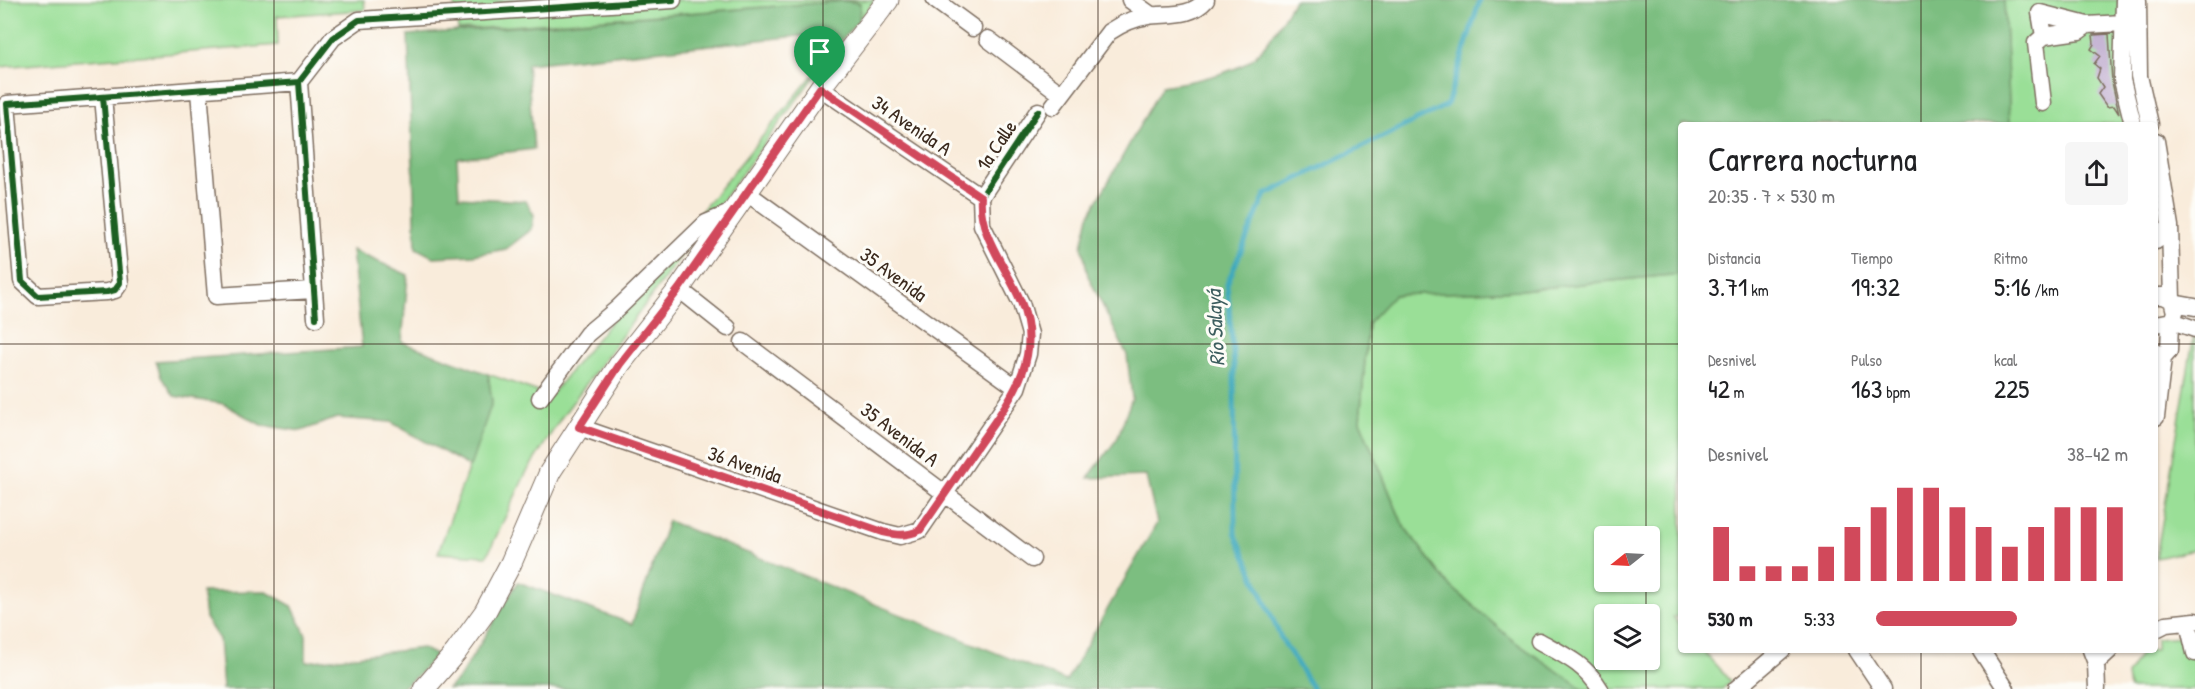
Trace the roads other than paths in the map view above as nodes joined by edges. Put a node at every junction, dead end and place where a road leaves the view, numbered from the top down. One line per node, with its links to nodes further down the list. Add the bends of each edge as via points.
1 (673, 0): 14 (street, via 359,20 333,38)
2 (888, 0): 15 (main road)
3 (935, 0): 11 (street)
4 (1130, 0): 8 (street)
5 (1206, 0): 8 (street, 1a Calle, via 1184,14)
6 (2124, 0): 9 (street)
7 (2138, 0): 22 (street, via 2139,76)
8 (1151, 15): 20 (street, 1a Calle, via 1133,19 1109,32)
9 (2123, 23): 10 (street); 21 (street, via 2122,80)
10 (2087, 25): 12 (street, via 2079,31); 12 (street, via 2042,12)
11 (973, 28)
12 (2044, 36): 18 (street, via 2036,43)
13 (988, 39): 20 (street)
14 (299, 82): 16 (street); 31 (street)
15 (820, 88): 24 (main road); 25 (street, 34 Avenida A)
16 (199, 91): 17 (street); 31 (street, via 216,296)
17 (103, 97): 19 (street); 19 (street, via 120,284 108,292 38,296 22,281)
18 (2043, 103)
19 (3, 104)
20 (1051, 104): 25 (street, 1a Calle)
21 (2132, 122)
22 (2150, 122)
23 (2158, 166): 26 (street)
24 (747, 193): 27 (main road); 41 (street, 35 Avenida)
25 (981, 197): 41 (street, 1a Calle, via 982,225 1021,303 1030,334)
26 (2161, 204): 28 (street)
27 (732, 212): 30 (main road); 42 (street, via 706,223 587,334)
28 (2170, 226): 29 (street); 32 (street)
29 (2158, 240)
30 (679, 289): 36 (street); 43 (main road, via 620,364)
31 (313, 290): 34 (street)
32 (2167, 300): 33 (street); 35 (street, via 2175,312)
33 (2195, 307)
34 (316, 318)
35 (2166, 322): 37 (street); 39 (street, via 2169,351)
36 (728, 328)
37 (2195, 329)
38 (743, 342): 44 (street, 35 Avenida A)
39 (2159, 355): 40 (street)
40 (2158, 376)
41 (1017, 388): 44 (street, 1a Calle)
42 (540, 398)
43 (579, 427): 45 (street, 36 Avenida); 55 (main road, via 550,472 485,612)
44 (945, 494): 45 (street, 1a Calle, via 920,530); 46 (street, 35 Avenida A)
45 (900, 536)
46 (1032, 560)
47 (2191, 622): 48 (street); 53 (street)
48 (2159, 623)
49 (1539, 641): 56 (street, via 1569,656)
50 (1778, 653): 57 (street)
51 (1859, 653): 58 (street)
52 (1983, 653): 59 (street)
53 (2195, 653)
54 (2093, 656): 60 (street)
55 (424, 689)
56 (1600, 689)
57 (1736, 689)
58 (1883, 689)
59 (2006, 689)
60 (2097, 689)

